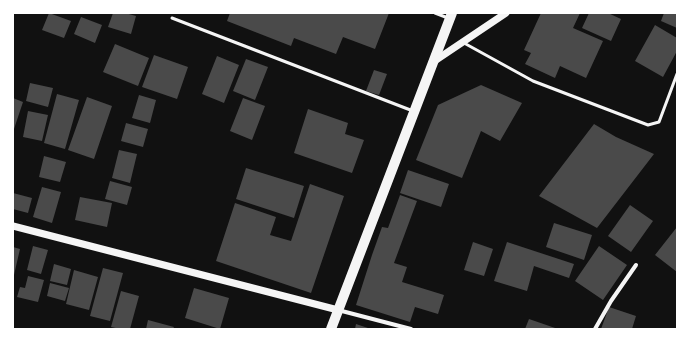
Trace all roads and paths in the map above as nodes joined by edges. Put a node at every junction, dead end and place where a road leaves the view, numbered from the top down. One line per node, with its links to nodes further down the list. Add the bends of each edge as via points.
1 (434, 13): 3 (lane)
2 (506, 13): 5 (street)
3 (451, 16): 6 (main road)
4 (172, 18): 8 (lane)
5 (462, 42): 6 (street); 7 (lane, via 534,80 648,125 659,122)
6 (432, 62): 8 (main road)
7 (677, 74)
8 (414, 112): 11 (main road)
9 (13, 226): 11 (street)
10 (636, 265): 14 (street)
11 (338, 310): 12 (main road); 13 (street)
12 (331, 329)
13 (411, 329)
14 (595, 329)

